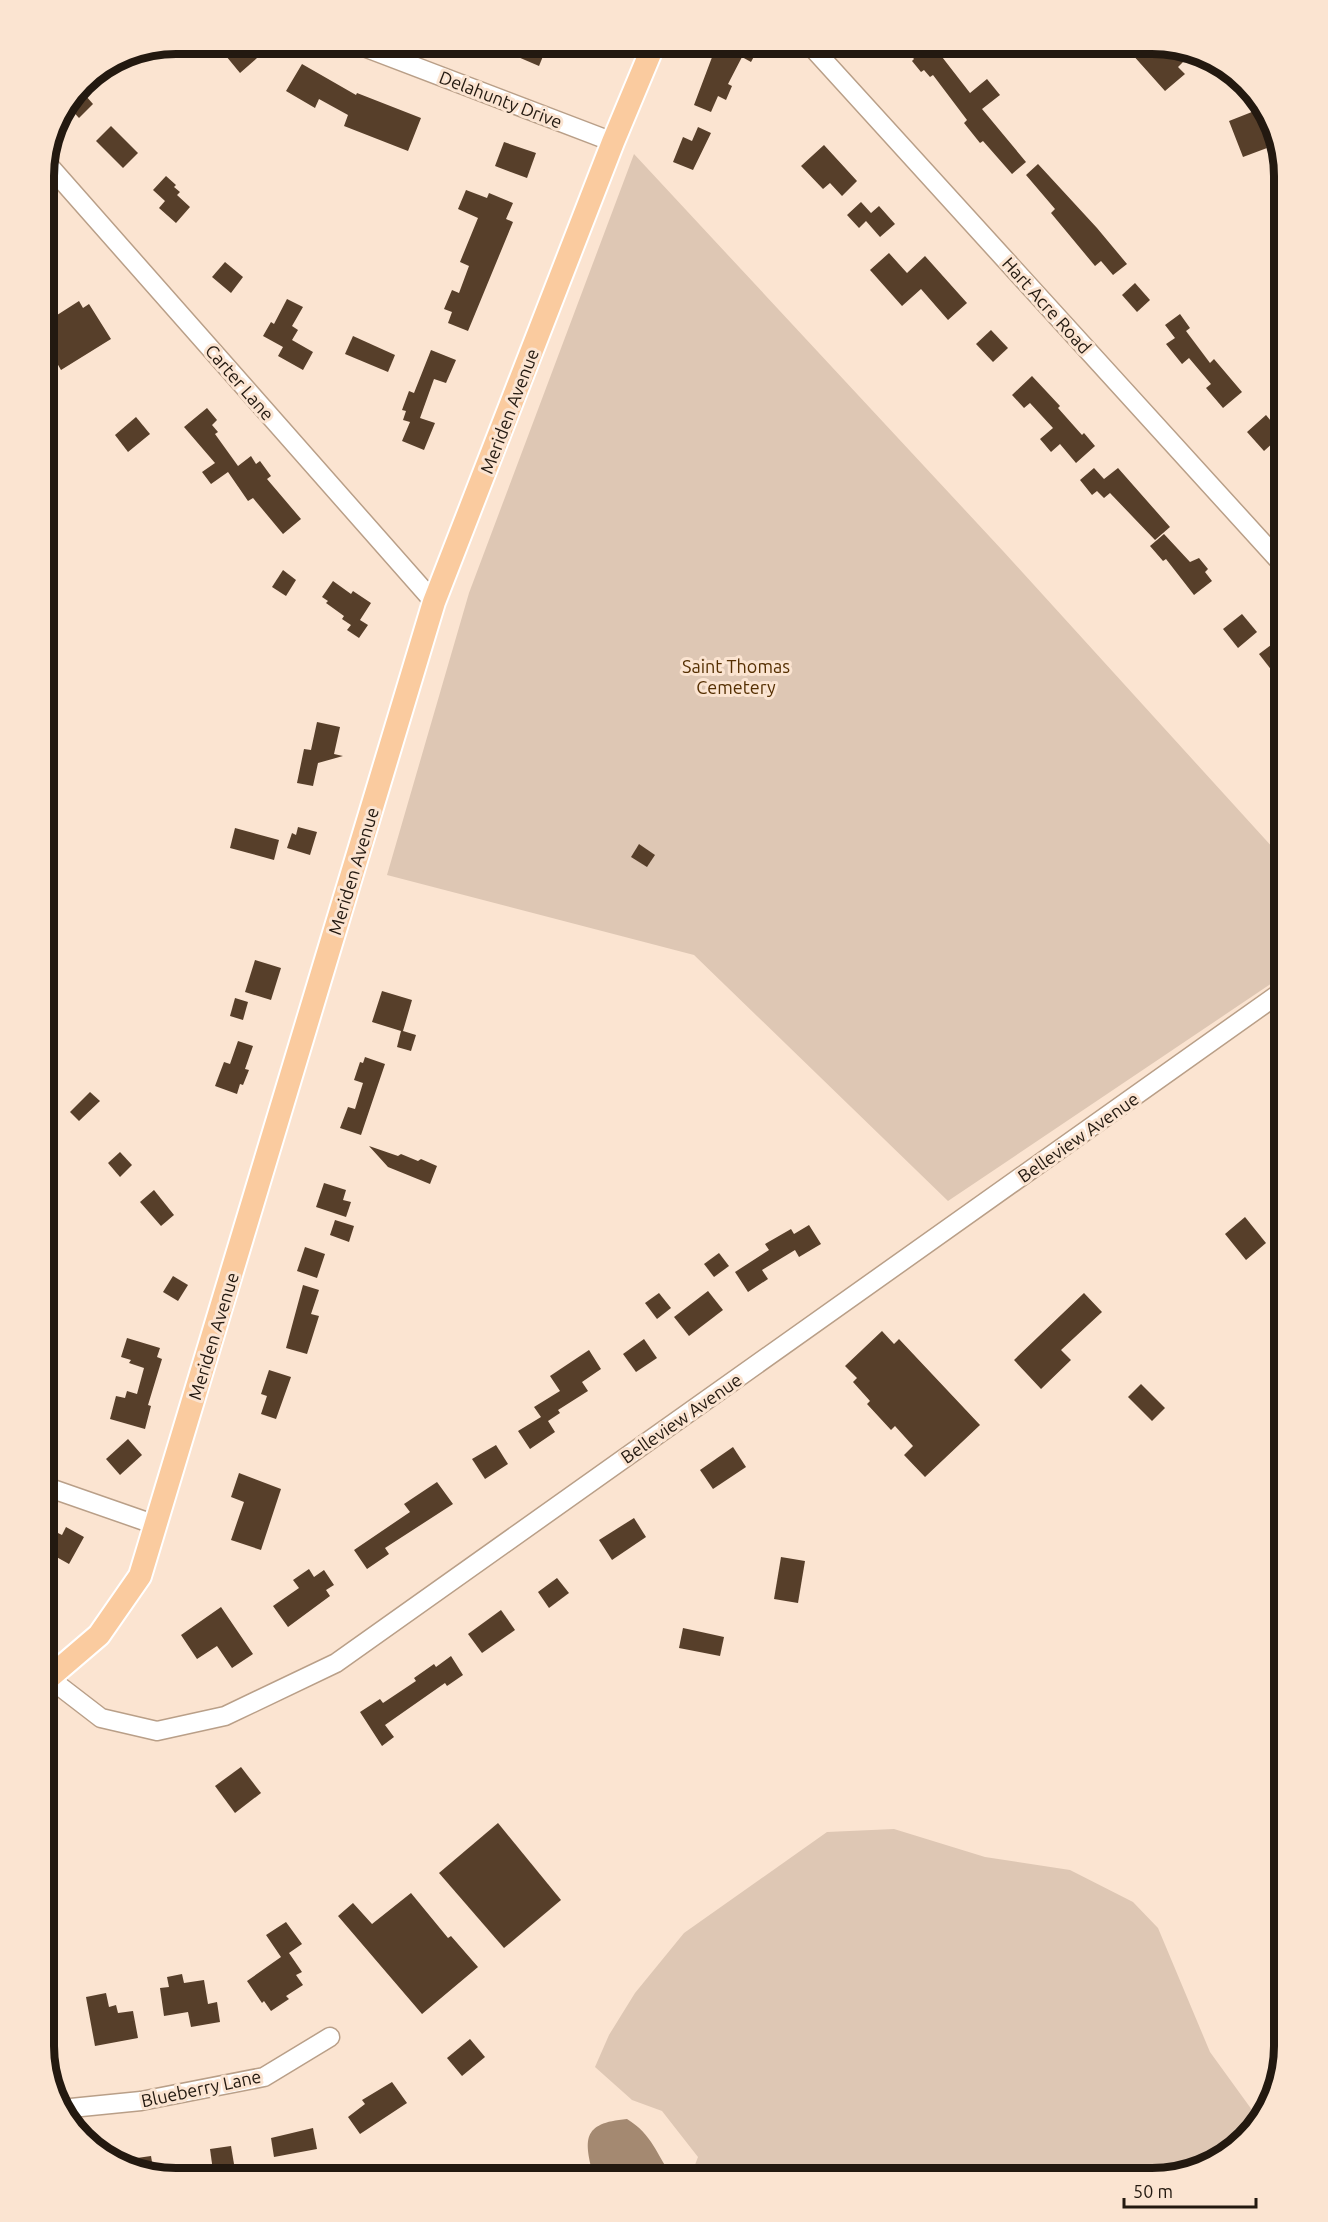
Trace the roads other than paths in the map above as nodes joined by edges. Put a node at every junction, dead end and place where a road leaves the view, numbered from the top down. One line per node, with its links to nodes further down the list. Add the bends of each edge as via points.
1 (382, 54): 4 (street, Delahunty Drive)
2 (650, 54): 4 (main road, Meriden Avenue)
3 (818, 54): 6 (street, Hart Acre Road)
4 (613, 142): 7 (main road, Meriden Avenue)
5 (54, 171): 7 (street, Carter Lane)
6 (1274, 555)
7 (434, 602): 10 (main road, Meriden Avenue)
8 (1274, 997): 12 (street, Belleview Avenue, via 336,1663 225,1716 158,1731 101,1718)
9 (54, 1489): 10 (street)
10 (156, 1525): 11 (main road, Meriden Avenue, via 140,1576 99,1635)
11 (54, 1673)
12 (54, 1686)
13 (330, 2037): 14 (street, Blueberry Lane, via 264,2077 141,2101)
14 (72, 2108)

